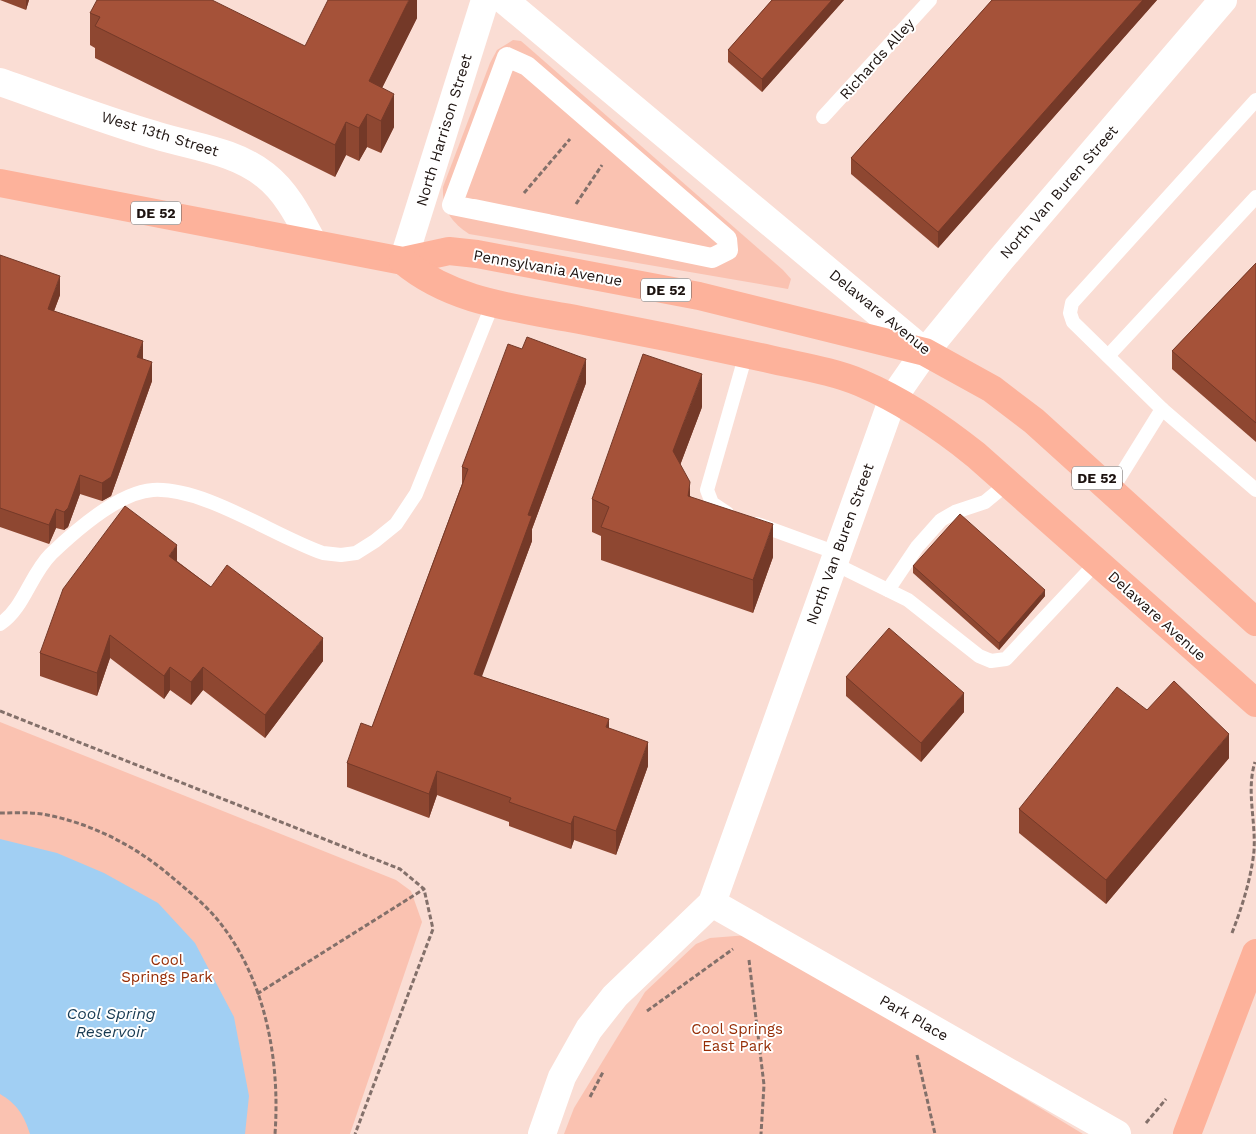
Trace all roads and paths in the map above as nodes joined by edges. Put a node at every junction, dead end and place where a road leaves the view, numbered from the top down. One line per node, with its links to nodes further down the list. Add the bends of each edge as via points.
1 (485, 0): 19 (street, North Harrison Street)
2 (504, 0): 21 (street, Delaware Avenue)
3 (930, 0): 7 (lane, Richards Alley)
4 (1223, 0): 21 (street, North Van Buren Street)
5 (0, 82): 18 (street, West 13th Street, via 156,136 214,149 234,157 266,175 292,205)
6 (1256, 100): 23 (lane, via 1072,303 1070,313 1073,322)
7 (824, 117)
8 (578, 142): 11 (path, via 571,138)
9 (606, 159): 14 (path)
10 (0, 183): 18 (main road, Pennsylvania Avenue / DE 52)
11 (532, 183): 12 (path); 16 (path)
12 (539, 190)
13 (1256, 197): 23 (lane)
14 (574, 207)
15 (474, 209): 16 (street); 17 (street); 17 (street, via 452,205 507,57 528,66 726,239 728,250 712,258)
16 (506, 215): 17 (street)
17 (548, 224)
18 (313, 243): 19 (main road, Pennsylvania Avenue / DE 52)
19 (403, 261): 20 (main road, Pennsylvania Avenue / DE 52, via 442,288); 21 (main road, Pennsylvania Avenue / DE 52, via 449,251 477,254 699,296)
20 (493, 303): 22 (main road, Pennsylvania Avenue / DE 52); 33 (lane, via 416,494 396,524 375,541 356,553 341,556 323,552 200,499 152,490 108,508 66,540 33,577 12,616)
21 (925, 352): 24 (street, North Van Buren Street); 28 (main road, Delaware Avenue / DE 52, via 992,389 1034,421)
22 (746, 354): 24 (main road, Pennsylvania Avenue / DE 52, via 859,382); 29 (lane, via 707,490 712,503 721,511)
23 (1108, 356): 25 (lane)
24 (894, 398): 26 (main road, Delaware Avenue / DE 52, via 931,420); 29 (street, North Van Buren Street)
25 (1162, 409): 27 (lane); 28 (lane)
26 (1008, 483): 30 (main road, Delaware Avenue / DE 52); 31 (lane, via 985,502 942,520 917,546)
27 (1256, 490)
28 (1111, 491): 32 (main road, Delaware Avenue / DE 52)
29 (835, 558): 31 (lane); 39 (street, North Van Buren Street)
30 (1097, 562): 31 (lane, via 1006,659 998,661 979,656 908,600); 34 (main road, Delaware Avenue / DE 52)
31 (888, 590)
32 (1256, 622)
33 (0, 624)
34 (1256, 704)
35 (0, 711): 38 (path, via 400,869)
36 (1255, 762): 40 (path, via 1250,787 1252,859)
37 (0, 813): 44 (path, via 42,814 100,831 145,855 193,894 224,928 250,972)
38 (424, 889): 44 (path); 51 (path, via 434,929)
39 (712, 903): 52 (street, North Van Buren Street, via 615,996 589,1028 562,1077); 54 (street, Park Place)
40 (1229, 941)
41 (739, 946): 45 (path)
42 (747, 951): 53 (path, via 764,1085)
43 (1256, 953): 55 (main road)
44 (256, 994): 50 (path, via 271,1038 277,1110)
45 (642, 1014)
46 (604, 1070): 48 (path)
47 (1168, 1097): 49 (path)
48 (589, 1099)
49 (1144, 1126)
50 (275, 1134)
51 (355, 1134)
52 (542, 1134)
53 (761, 1134)
54 (1117, 1134)
55 (1187, 1134)

